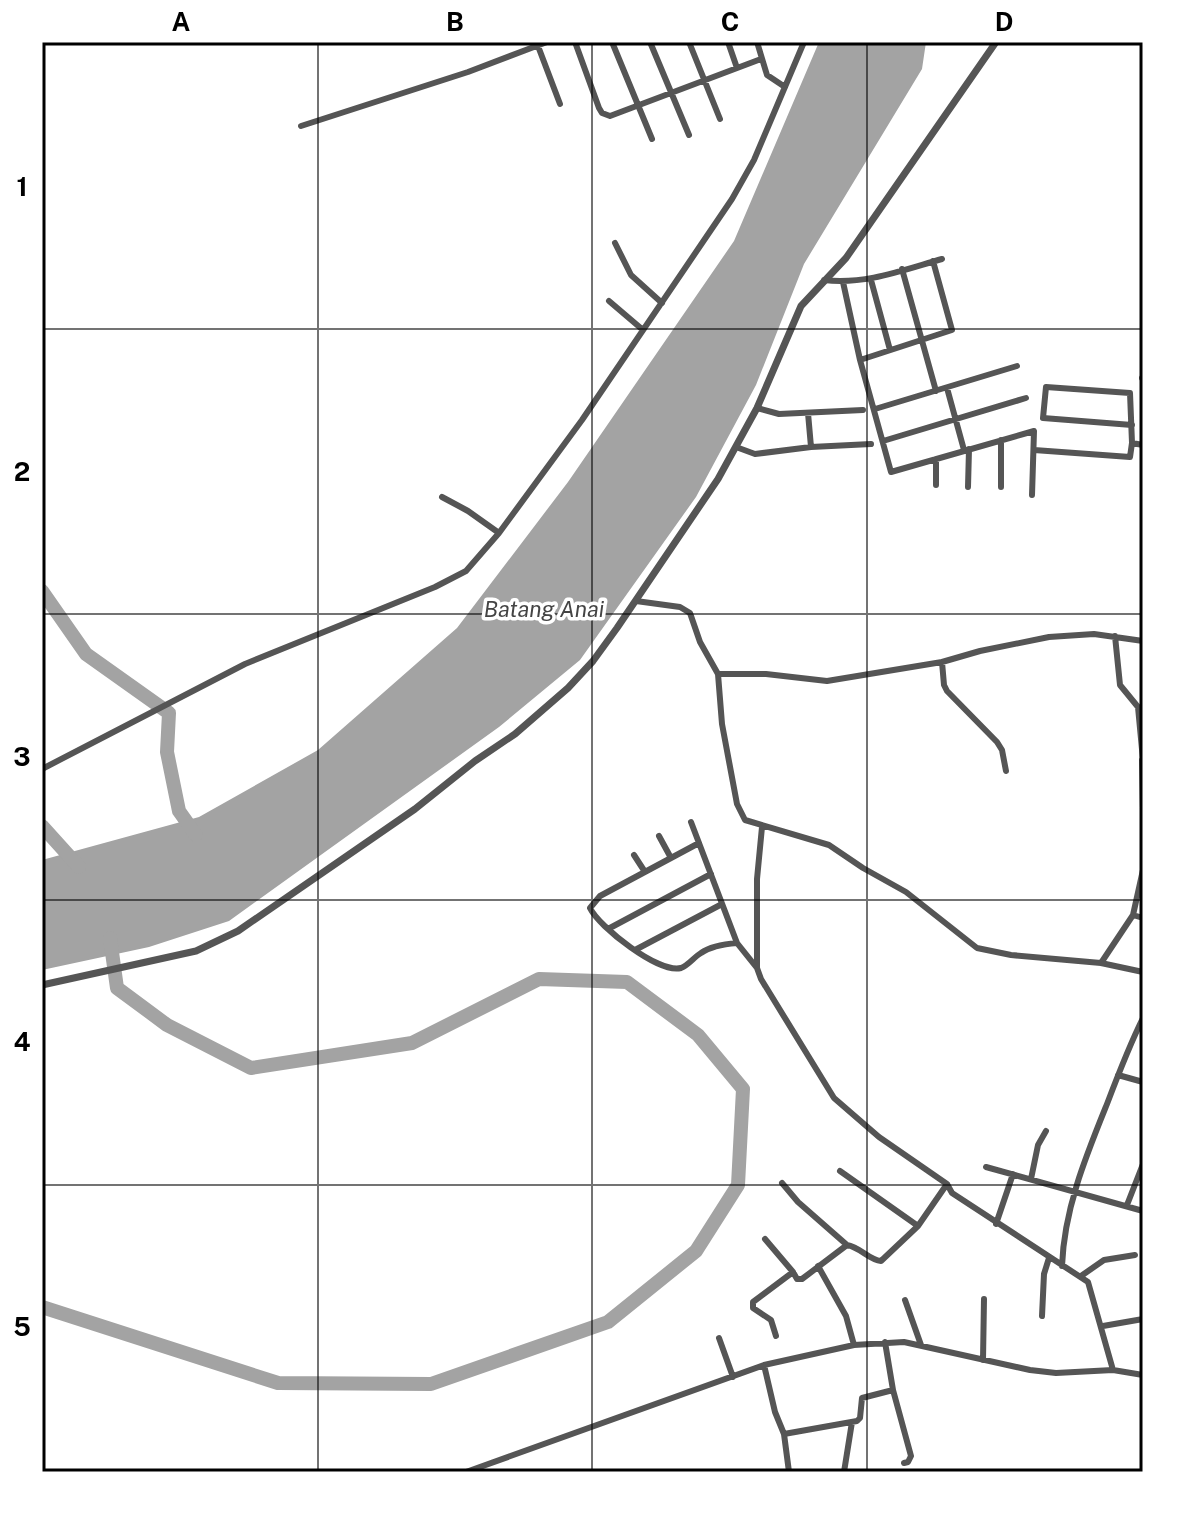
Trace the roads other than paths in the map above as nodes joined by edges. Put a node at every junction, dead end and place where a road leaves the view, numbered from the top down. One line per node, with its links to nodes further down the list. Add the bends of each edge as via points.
1 (547, 42): 10 (street)
2 (575, 42): 17 (street, via 602,113 610,116)
3 (612, 42): 17 (street)
4 (650, 42): 15 (street)
5 (689, 42): 13 (street)
6 (728, 42): 12 (street)
7 (757, 42): 11 (street)
8 (804, 42): 14 (street)
9 (996, 42): 26 (street, via 852,250)
10 (538, 46): 16 (street); 19 (street)
11 (761, 59): 12 (street); 14 (street, via 767,75)
12 (737, 68): 13 (street)
13 (703, 80): 15 (street); 18 (street)
14 (785, 87): 30 (street, via 749,170)
15 (672, 92): 17 (street); 20 (street)
16 (560, 104)
17 (638, 105): 21 (street)
18 (720, 119)
19 (301, 126)
20 (689, 135)
21 (652, 139)
22 (615, 243): 30 (street, via 631,275)
23 (942, 259): 24 (street)
24 (933, 261): 25 (street); 32 (street, via 953,328)
25 (902, 269): 27 (street); 32 (street)
26 (824, 280): 28 (street); 39 (street, via 801,306)
27 (871, 280): 28 (street); 33 (street)
28 (843, 282): 34 (street)
29 (609, 301): 31 (street)
30 (662, 303): 31 (street)
31 (643, 330): 62 (street)
32 (923, 341): 33 (street); 37 (street)
33 (890, 350): 34 (street)
34 (860, 360): 40 (street)
35 (1017, 366): 36 (street)
36 (947, 388): 37 (street); 45 (street)
37 (936, 391): 40 (street)
38 (1026, 398): 45 (street)
39 (757, 408): 44 (street, via 773,414); 52 (street)
40 (875, 409): 48 (street)
41 (863, 410): 44 (street)
42 (1131, 410): 43 (street); 46 (street); 46 (street, via 1130,393 1046,387 1043,418)
43 (1143, 412)
44 (808, 413): 53 (street)
45 (956, 419): 48 (street); 54 (street)
46 (1132, 425): 49 (street)
47 (1001, 440): 54 (street); 55 (street, via 1034,431); 59 (street)
48 (883, 441): 56 (street, via 891,472)
49 (1132, 443): 51 (street); 55 (street, via 1130,457)
50 (871, 444): 53 (street)
51 (1143, 445)
52 (736, 447): 53 (street, via 755,454); 63 (street)
53 (811, 447)
54 (967, 449): 56 (street); 58 (street)
55 (1034, 450): 60 (street)
56 (936, 459): 57 (street)
57 (936, 485)
58 (968, 487)
59 (1001, 487)
60 (1032, 495)
61 (442, 497): 62 (street)
62 (499, 533): 69 (street, via 455,579 245,664)
63 (636, 601): 67 (street, via 688,610); 91 (street, via 593,661 515,734 238,931 196,951)
64 (1115, 636): 65 (street); 66 (street, via 1049,637); 68 (street, via 1120,685 1138,707)
65 (1143, 641)
66 (942, 662): 67 (street, via 827,681); 70 (street, via 944,685 997,742)
67 (718, 674): 73 (street, via 737,804 745,820)
68 (1142, 760): 71 (street)
69 (42, 769)
70 (1006, 771)
71 (1143, 809): 76 (street)
72 (691, 822): 75 (street)
73 (762, 827): 88 (street, via 829,845 919,902 977,948); 89 (street)
74 (659, 836): 78 (street)
75 (699, 843): 78 (street); 81 (street)
76 (1143, 854)
77 (634, 855): 80 (street)
78 (671, 858): 80 (street)
79 (1143, 870): 83 (street)
80 (645, 872): 85 (street, via 591,904)
81 (711, 874): 82 (street); 85 (street)
82 (722, 904): 86 (street); 87 (street)
83 (1133, 915): 84 (street); 88 (street)
84 (1143, 918)
85 (608, 929): 87 (street)
86 (737, 943): 87 (street, via 701,952 675,969); 89 (street)
87 (635, 950)
88 (1101, 963): 90 (street)
89 (757, 968): 103 (street, via 834,1098)
90 (1143, 972)
91 (42, 985)
92 (1143, 1018): 93 (street)
93 (1141, 1026): 94 (street)
94 (1118, 1075): 95 (street); 104 (street)
95 (1143, 1082)
96 (1046, 1131): 101 (street)
97 (1143, 1164): 105 (street)
98 (986, 1167): 100 (street)
99 (840, 1171): 108 (street)
100 (1013, 1174): 101 (street); 107 (street)
101 (1031, 1179): 104 (street)
102 (782, 1183): 110 (street)
103 (947, 1184): 107 (street); 108 (street)
104 (1073, 1193): 105 (street); 114 (street)
105 (1127, 1205): 106 (street)
106 (1143, 1211)
107 (996, 1224): 112 (street)
108 (918, 1226): 110 (street, via 881,1261)
109 (765, 1239): 115 (street)
110 (847, 1245): 113 (street)
111 (1135, 1255): 116 (street, via 1104,1260)
112 (1049, 1258): 114 (street); 119 (street)
113 (818, 1266): 115 (street, via 799,1280); 125 (street, via 846,1316)
114 (1062, 1266): 116 (street)
115 (793, 1272): 122 (street, via 751,1305 771,1320)
116 (1081, 1276): 121 (street, via 1091,1287)
117 (984, 1299): 127 (street)
118 (905, 1300): 126 (street)
119 (1042, 1316)
120 (1143, 1319): 121 (street)
121 (1103, 1326): 129 (street)
122 (776, 1336)
123 (719, 1338): 131 (street)
124 (885, 1342): 125 (street); 126 (street); 132 (street)
125 (854, 1345): 128 (street)
126 (921, 1345): 127 (street)
127 (983, 1360): 129 (street, via 1056,1373)
128 (764, 1365): 131 (street); 134 (street)
129 (1113, 1370): 130 (street)
130 (1143, 1375)
131 (733, 1377): 136 (street)
132 (893, 1390): 133 (street, via 862,1398 860,1418); 135 (street, via 911,1456)
133 (852, 1422): 134 (street); 138 (street)
134 (784, 1434): 137 (street)
135 (904, 1463)
136 (466, 1472)
137 (789, 1472)
138 (844, 1472)

